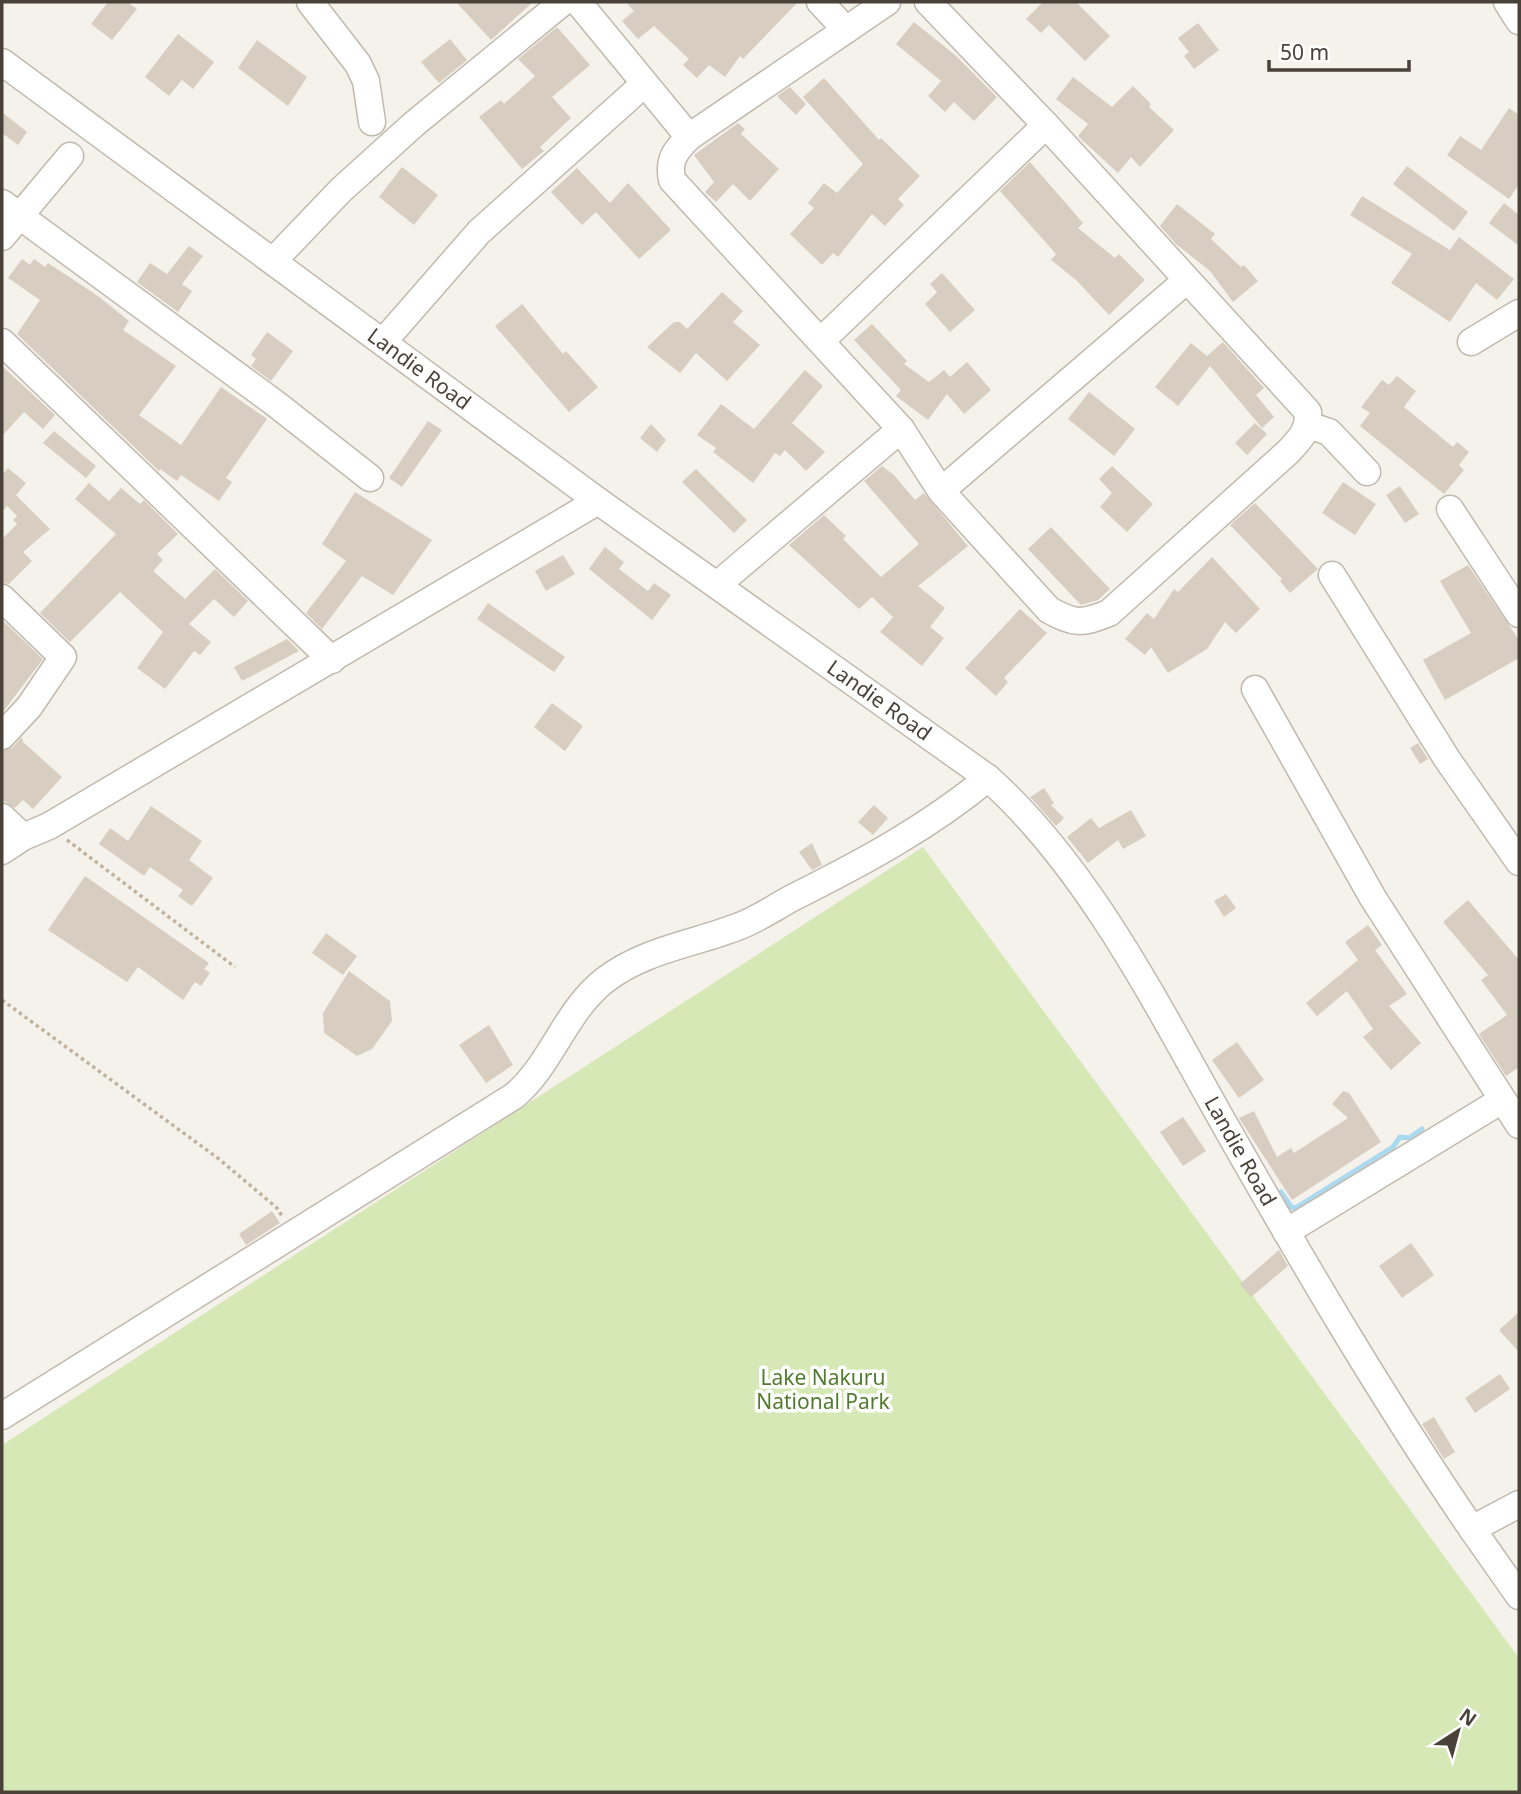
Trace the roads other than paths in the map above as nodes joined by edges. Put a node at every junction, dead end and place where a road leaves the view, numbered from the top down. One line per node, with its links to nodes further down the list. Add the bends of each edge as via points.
1 (310, 2): 12 (street, via 358,64 366,81)
2 (563, 2): 18 (street, via 414,124 341,190)
3 (578, 2): 11 (street)
4 (820, 2): 9 (street)
5 (887, 2): 9 (street)
6 (928, 2): 13 (street)
7 (1507, 2): 8 (street)
8 (1519, 21)
9 (846, 30): 14 (street)
10 (2, 62): 18 (street, Landie Road)
11 (643, 85): 14 (street); 22 (street, via 479,232)
12 (372, 122)
13 (1046, 125): 19 (street); 21 (street)
14 (689, 137): 21 (street, via 669,166 672,180)
15 (70, 156): 16 (street)
16 (11, 209): 17 (street); 28 (street)
17 (2, 237)
18 (274, 260): 22 (street, Landie Road)
19 (1186, 280): 25 (street, via 1308,412); 29 (street)
20 (1519, 313): 24 (street)
21 (822, 340): 26 (street)
22 (383, 341): 30 (street, Landie Road)
23 (2, 342): 36 (street)
24 (1471, 342)
25 (1308, 425): 27 (street, via 1329,432); 29 (street, via 1288,452 1109,613 1088,621 1072,622 1049,610)
26 (901, 429): 29 (street); 33 (street)
27 (1367, 472)
28 (370, 478)
29 (942, 491)
30 (598, 501): 33 (street, Landie Road); 36 (street)
31 (1450, 509): 35 (street)
32 (1332, 575): 42 (street, via 1447,760)
33 (717, 584): 39 (street, Landie Road)
34 (2, 598): 38 (street, via 63,657 29,707)
35 (1519, 614)
36 (332, 660): 41 (street)
37 (1255, 689): 43 (street, via 1373,898)
38 (2, 736)
39 (988, 778): 45 (street, Landie Road, via 1019,805 1052,846 1132,961); 46 (street, via 951,809 849,870 739,926 656,952 605,980 570,1019 542,1066 514,1096)
40 (2, 817): 41 (street)
41 (13, 844)
42 (1519, 862)
43 (1502, 1100): 44 (street); 45 (street)
44 (1519, 1125)
45 (1286, 1232): 48 (street, Landie Road, via 1407,1434)
46 (2, 1416)
47 (1519, 1504): 48 (street)
48 (1472, 1529): 49 (street, Landie Road)
49 (1519, 1596)

